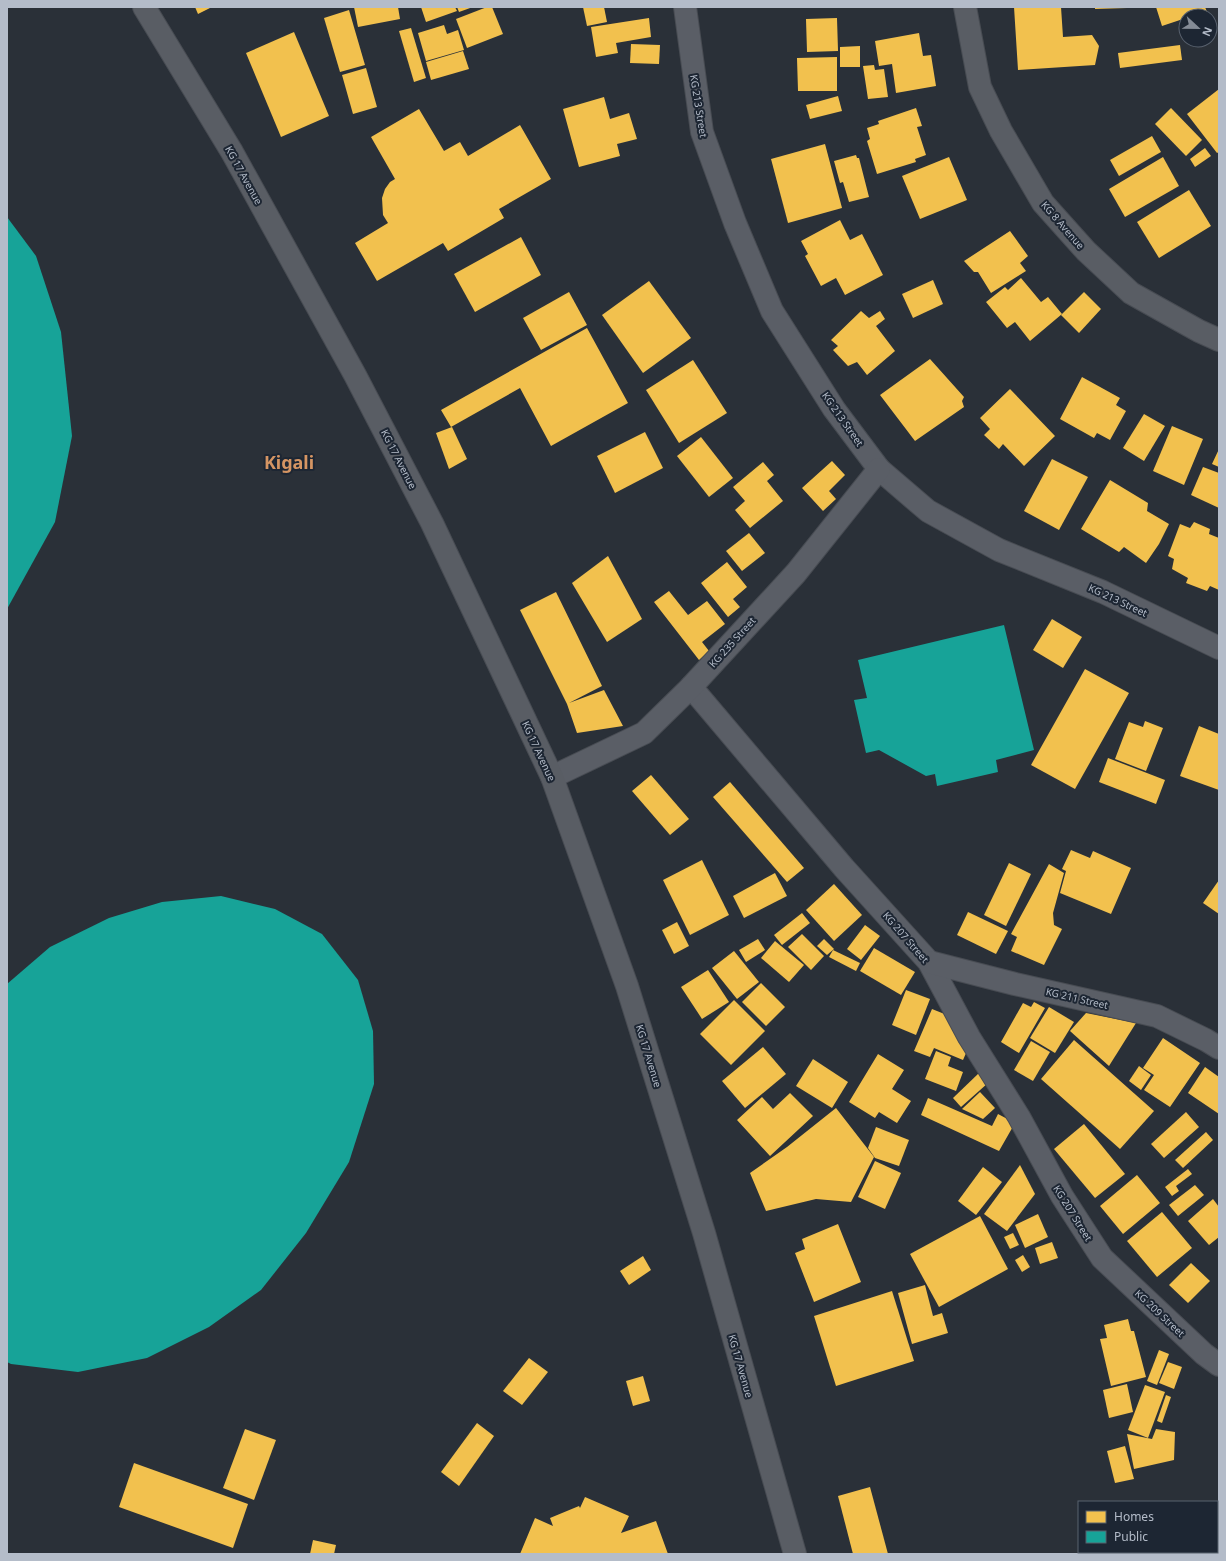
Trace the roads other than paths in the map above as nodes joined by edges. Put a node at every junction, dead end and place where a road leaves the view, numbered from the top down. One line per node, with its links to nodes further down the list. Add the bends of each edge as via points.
1 (144, 7): 8 (street, KG 17 Avenue, via 232,152 355,375 432,524)
2 (685, 7): 5 (street, KG 213 Street, via 702,132 735,223 772,311 834,409)
3 (965, 7): 4 (street, KG 8 Avenue, via 980,86 1001,132 1044,204 1086,251 1131,293)
4 (1219, 340)
5 (879, 469): 6 (street, KG 213 Street, via 928,511 999,550 1103,592); 7 (street, KG 235 Street, via 796,573)
6 (1219, 648)
7 (691, 687): 8 (street, KG 235 Street, via 644,733); 9 (street, KG 207 Street, via 844,868)
8 (552, 777): 13 (street, KG 17 Avenue, via 627,986 704,1233)
9 (929, 962): 10 (street, KG 211 Street, via 1157,1016); 11 (street, KG 207 Street, via 969,1037 1019,1117 1062,1196)
10 (1219, 1048)
11 (1102, 1258): 12 (street, KG 209 Street, via 1204,1354)
12 (1219, 1365)
13 (794, 1554)

